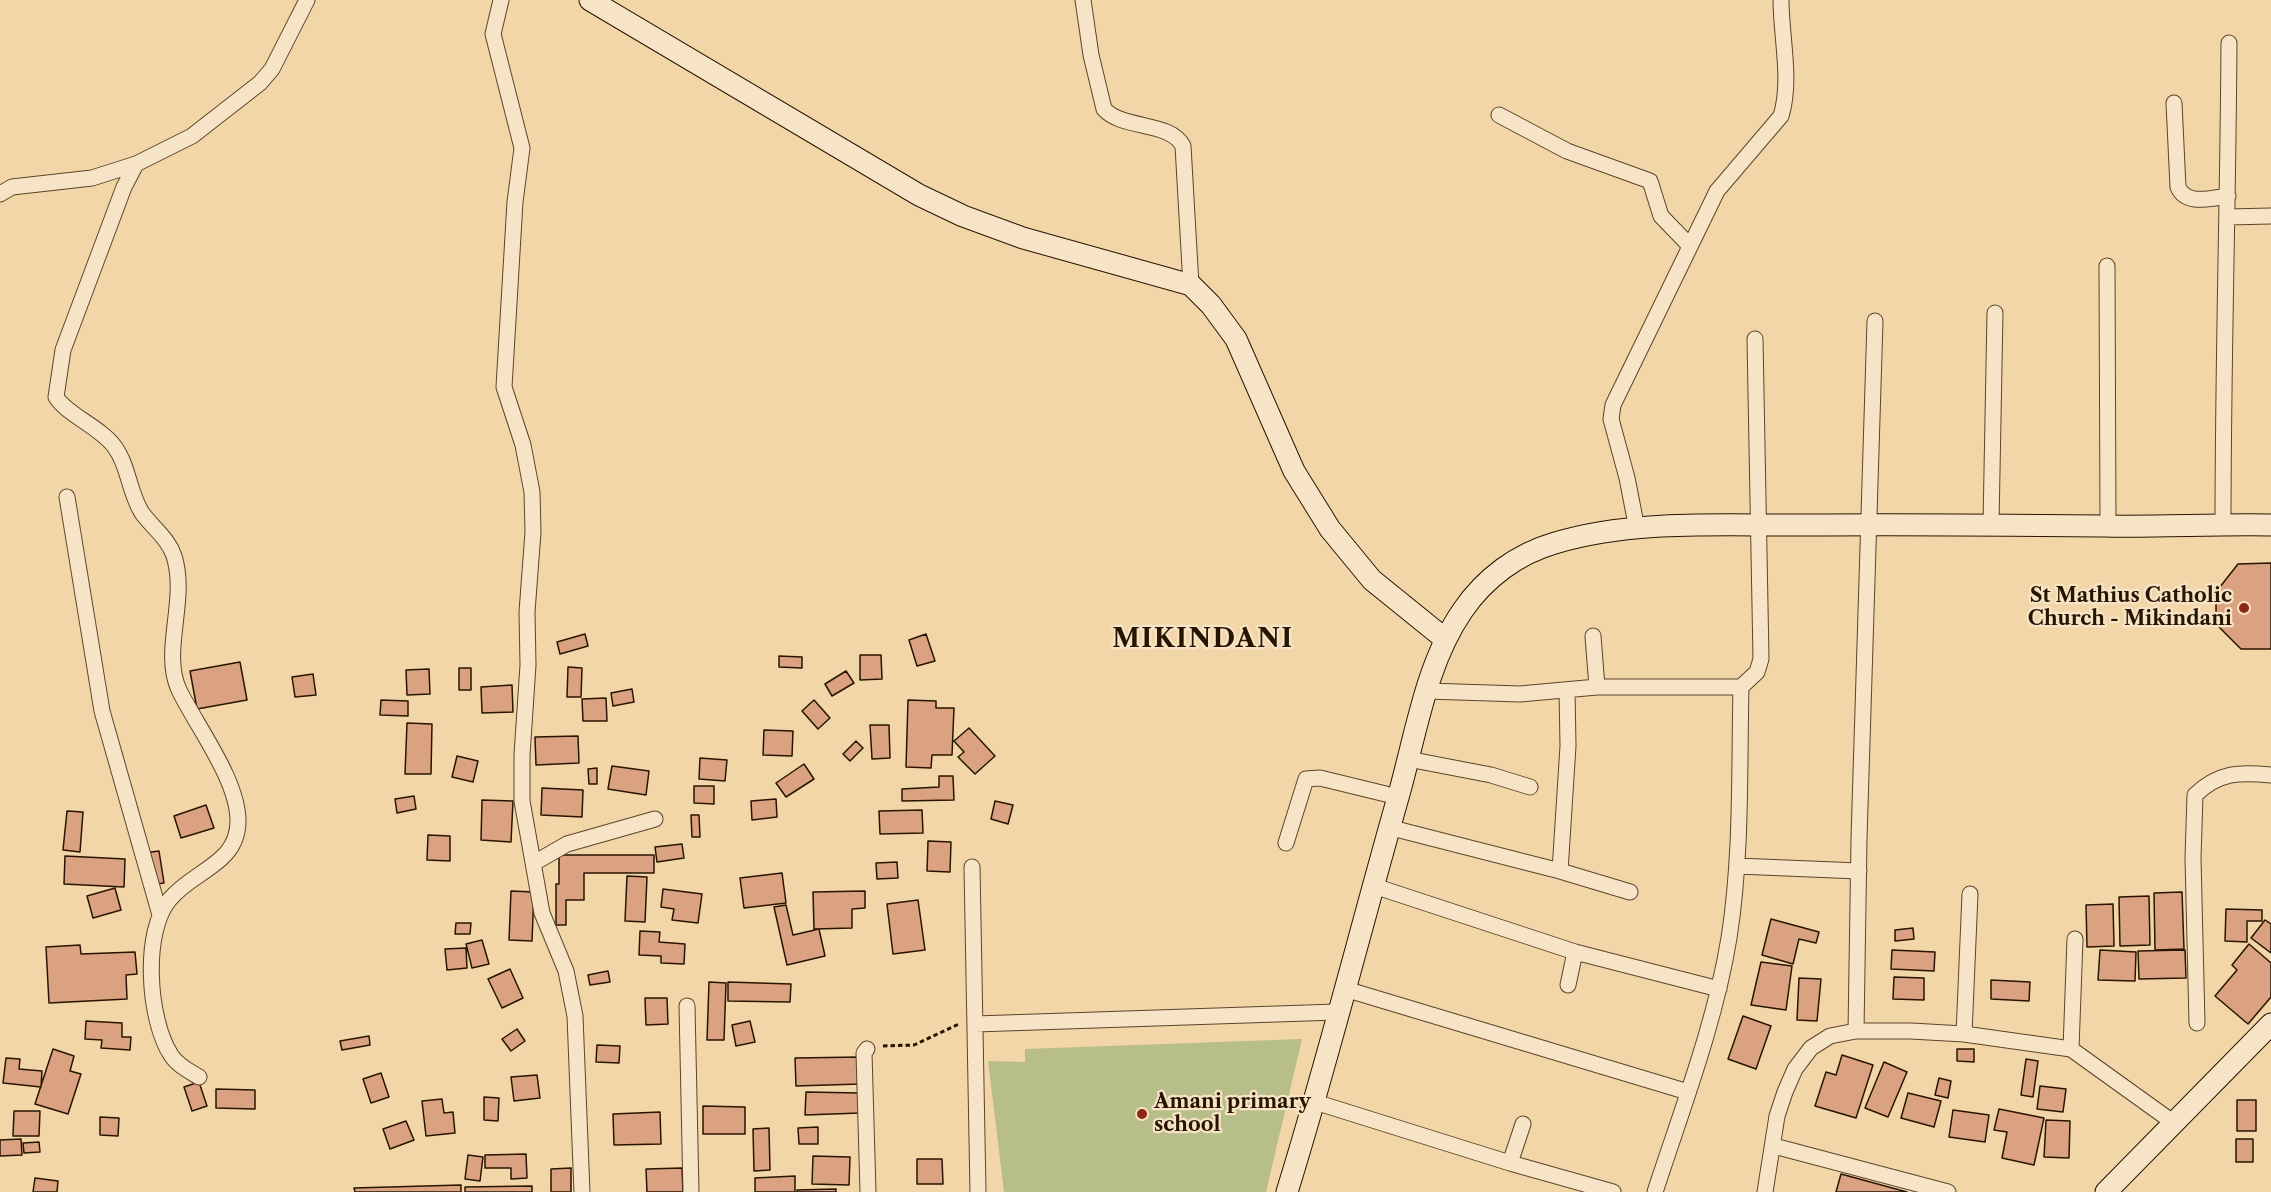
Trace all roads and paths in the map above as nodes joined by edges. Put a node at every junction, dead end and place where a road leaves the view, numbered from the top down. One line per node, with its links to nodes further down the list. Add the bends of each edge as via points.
1 (307, 0): 9 (street, via 272,69 260,83 192,136)
2 (501, 0): 41 (street, via 493,34 522,148 504,387 523,445 532,492 522,801)
3 (590, 0): 16 (street, via 919,195 963,216 1023,238)
4 (1083, 0): 16 (street, via 1104,109 1115,118 1173,134 1183,146)
5 (1781, 0): 14 (street, via 1785,103 1781,116 1718,191)
6 (2229, 43): 11 (street)
7 (2174, 103): 11 (street, via 2181,194 2190,199)
8 (1498, 115): 14 (street, via 1568,150 1650,181 1661,216)
9 (136, 164): 10 (street, via 92,178 12,188); 49 (street, via 63,351 56,397 114,447 142,512 172,549 179,591 173,674 235,796 237,835 231,849 169,899)
10 (0, 194)
11 (2228, 196): 13 (street)
12 (2271, 216): 13 (street)
13 (2228, 217): 23 (street)
14 (1690, 246): 27 (street, via 1612,412)
15 (2107, 266): 26 (street)
16 (1191, 285): 29 (street, via 1236,339 1294,471 1330,529 1372,580)
17 (1995, 313): 22 (street)
18 (1875, 321): 21 (street)
19 (1755, 339): 25 (street)
20 (67, 497): 49 (street, via 102,711)
21 (1870, 524): 22 (street); 25 (street); 45 (street)
22 (1991, 524): 26 (street)
23 (2223, 524): 24 (street); 26 (street)
24 (2271, 525)
25 (1757, 526): 27 (street); 31 (street, via 1761,659 1757,672)
26 (2108, 526)
27 (1637, 529): 29 (street, via 1590,534 1551,544 1515,560 1486,583 1463,609)
28 (1593, 636): 30 (street)
29 (1445, 639): 33 (street)
30 (1598, 687): 31 (street); 32 (street)
31 (1741, 687): 42 (street)
32 (1568, 690): 33 (street, via 1520,694); 44 (street)
33 (1427, 691): 34 (street)
34 (1408, 759): 36 (street); 37 (street)
35 (2271, 775): 57 (street, via 2226,776 2210,781 2195,795)
36 (1530, 787)
37 (1398, 798): 39 (street); 40 (street, via 1320,778 1306,779)
38 (655, 819): 41 (street, via 567,844)
39 (1388, 827): 44 (street); 46 (street)
40 (1286, 843)
41 (534, 862): 71 (street, via 542,913 566,971 575,1016)
42 (1737, 866): 45 (street); 54 (street)
43 (972, 867): 58 (street)
44 (1560, 871): 47 (street)
45 (1859, 871): 60 (street)
46 (1371, 885): 51 (street); 53 (street)
47 (1630, 892)
48 (1970, 894): 61 (street)
49 (160, 915): 64 (street, via 155,932 152,997 172,1058)
50 (2076, 939): 63 (street)
51 (1575, 952): 52 (street); 54 (street)
52 (1568, 985)
53 (1345, 989): 56 (street); 65 (street)
54 (1719, 989): 65 (street)
55 (687, 1006): 72 (street)
56 (1337, 1012): 58 (street); 66 (street)
57 (2197, 1023)
58 (975, 1024): 62 (path, via 958,1024 914,1044); 74 (street)
59 (2271, 1024): 67 (street)
60 (1856, 1032): 61 (street); 69 (street, via 1830,1036 1820,1042 1795,1069 1778,1116)
61 (1964, 1034): 63 (street)
62 (867, 1049): 73 (street, via 864,1053)
63 (2071, 1049): 67 (street)
64 (199, 1077)
65 (1688, 1092): 77 (street)
66 (1315, 1102): 70 (street); 75 (street)
67 (2174, 1123): 80 (street)
68 (1523, 1124): 70 (street)
69 (1774, 1146): 78 (street); 79 (street)
70 (1510, 1163): 76 (street)
71 (582, 1192)
72 (691, 1192)
73 (868, 1192)
74 (978, 1192)
75 (1287, 1192)
76 (1613, 1192)
77 (1655, 1192)
78 (1765, 1192)
79 (1948, 1192)
80 (2106, 1192)

